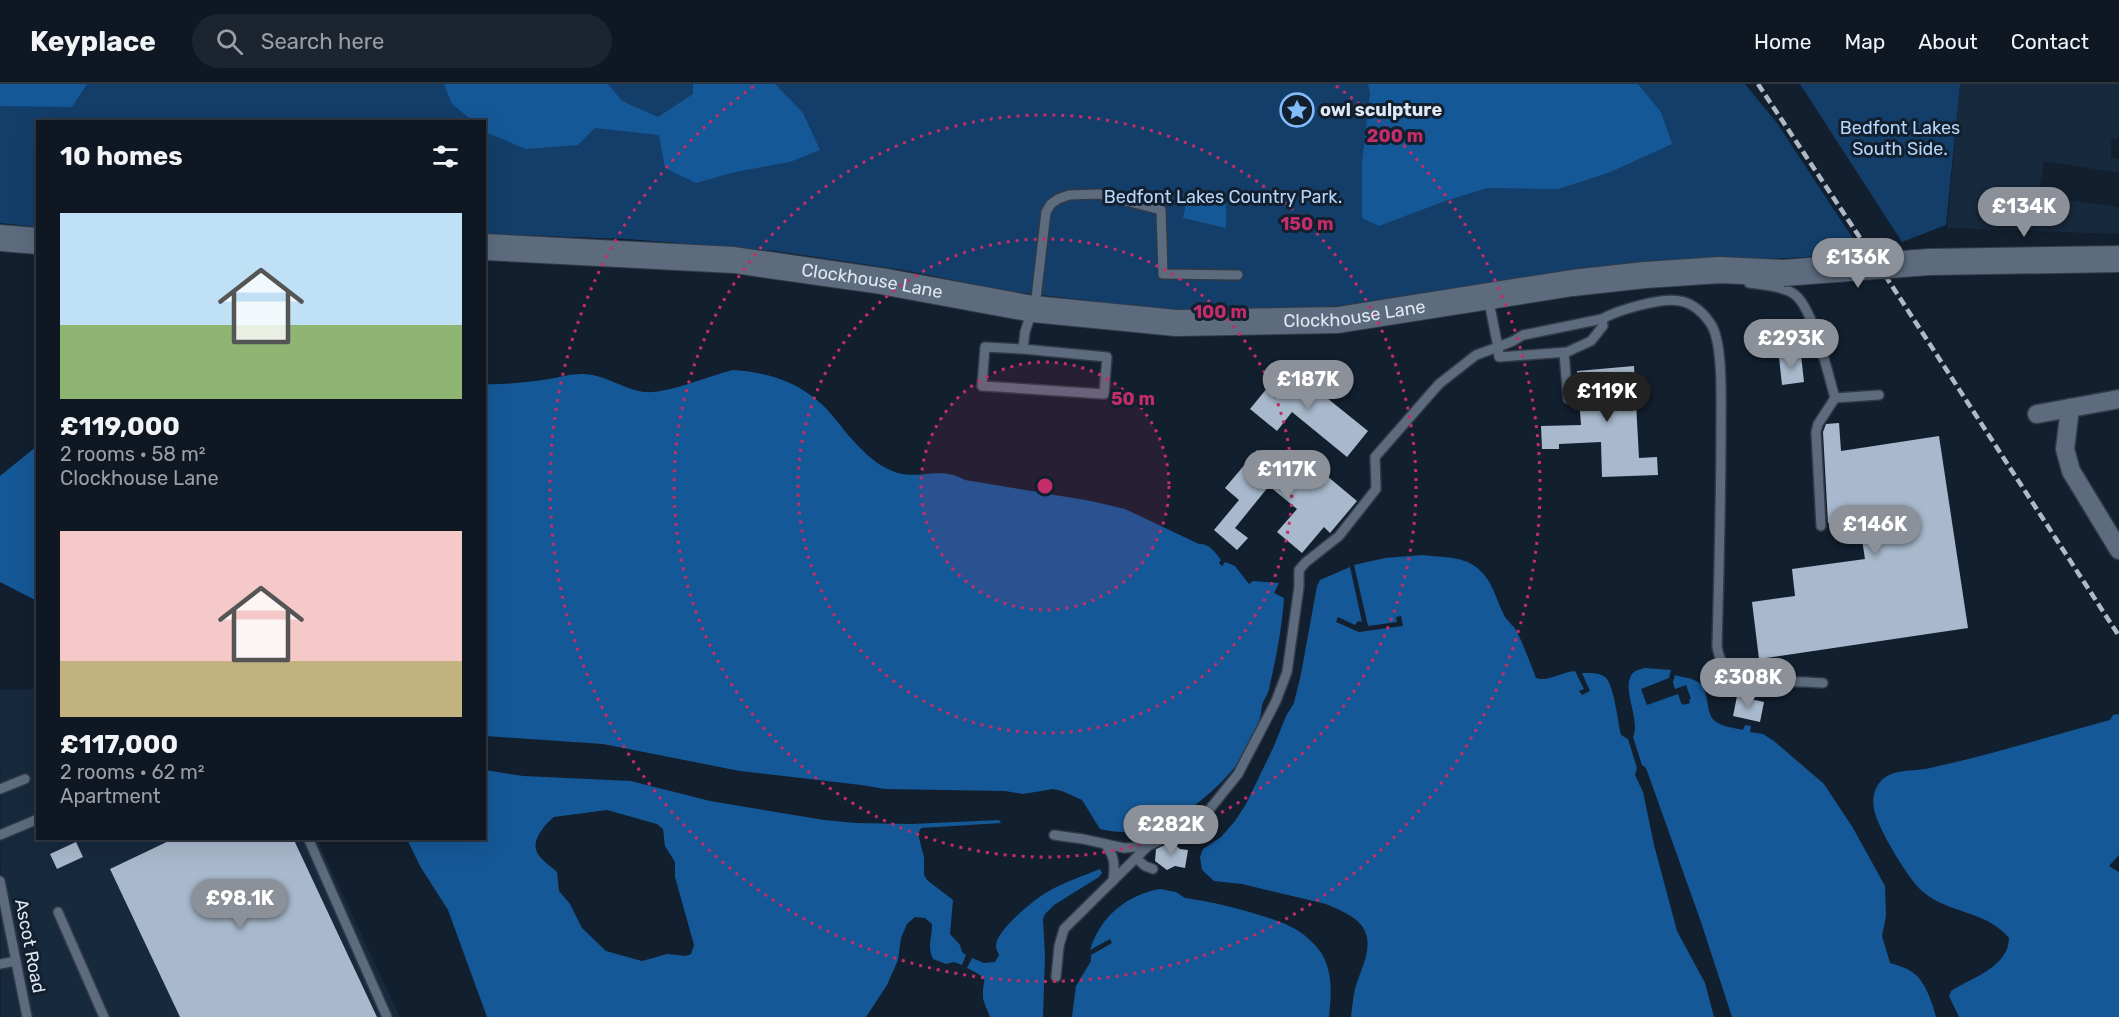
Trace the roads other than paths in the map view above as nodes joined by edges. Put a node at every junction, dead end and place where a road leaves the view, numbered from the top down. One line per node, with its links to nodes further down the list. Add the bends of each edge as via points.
1 (0, 238): 2 (main road)
2 (36, 241)
3 (486, 247): 8 (main road, Clockhouse Lane, via 734,260 881,281)
4 (2119, 260): 5 (main road, Clockhouse Lane, bridge, via 1929,262 1783,273)
5 (1720, 270): 7 (main road, Clockhouse Lane, via 1572,283); 14 (lane, via 1739,280 1792,292 1800,298)
6 (1238, 275): 8 (lane, via 1163,274 1161,210 1098,194 1069,195 1058,199 1046,212)
7 (1488, 297): 8 (main road, Clockhouse Lane, via 1338,320 1176,323); 10 (lane)
8 (1033, 309): 11 (lane, via 1024,332)
9 (1602, 319): 10 (lane, via 1523,335); 12 (lane, via 1603,326 1591,341); 21 (lane, via 1629,308 1679,300 1694,306 1712,326 1721,386 1719,656 1729,674 1748,685)
10 (1498, 347): 12 (lane, via 1499,357); 29 (lane, via 1476,355 1438,384 1375,457 1376,489 1339,536 1299,570 1287,672 1238,774 1205,815)
11 (1023, 349): 11 (lane, via 985,347 982,386 1104,394 1107,357)
12 (1564, 352): 15 (lane)
13 (1879, 395): 14 (lane)
14 (1835, 398): 19 (lane, via 1816,432)
15 (1568, 399)
16 (2119, 399): 17 (street)
17 (2070, 408): 18 (street); 20 (street, via 2065,449 2071,471)
18 (2037, 414)
19 (1821, 526)
20 (2119, 550)
21 (1823, 683)
22 (25, 779): 23 (lane)
23 (0, 789)
24 (36, 820): 26 (lane)
25 (1054, 835): 28 (lane)
26 (0, 836)
27 (309, 840): 40 (lane)
28 (1105, 844): 29 (lane, via 1124,848); 33 (lane, via 1113,853)
29 (1148, 846): 30 (lane)
30 (1136, 858): 31 (lane); 33 (lane)
31 (1153, 868)
32 (0, 881): 35 (lane, Ascot Road)
33 (1113, 881): 37 (lane, via 1064,929)
34 (58, 912): 39 (lane)
35 (16, 961): 36 (lane); 38 (lane, Ascot Road)
36 (0, 964)
37 (1056, 977)
38 (27, 1017)
39 (104, 1017)
40 (387, 1017)

